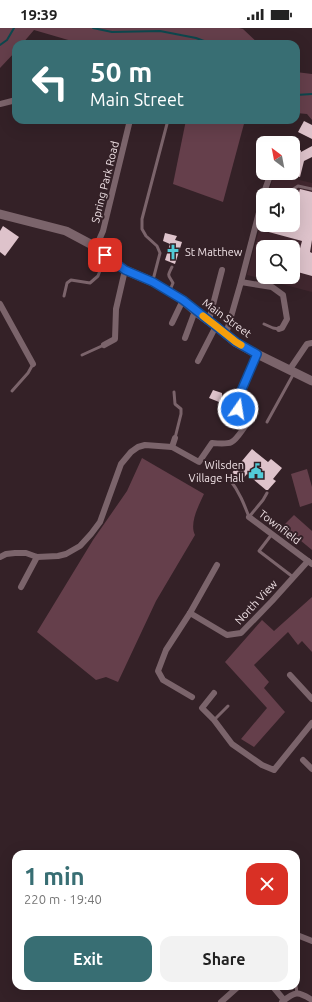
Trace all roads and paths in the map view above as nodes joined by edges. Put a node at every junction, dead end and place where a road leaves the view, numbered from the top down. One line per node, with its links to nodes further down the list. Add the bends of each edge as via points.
1 (12, 101): 2 (street)
2 (0, 104)
3 (129, 124): 9 (street, Spring Park Road, via 103,231)
4 (167, 124): 14 (lane, via 142,219 142,228 146,236 160,252)
5 (295, 188): 6 (lane, via 298,186)
6 (312, 189)
7 (0, 214): 9 (street, Main Street, via 66,231)
8 (256, 227): 15 (street)
9 (96, 247): 10 (street, Main Street)
10 (105, 255): 12 (street, Main Street); 17 (lane, via 98,276 90,283 71,280)
11 (172, 267): 16 (lane, via 168,275 173,282)
12 (125, 270): 14 (street, Main Street); 29 (street, via 116,309 115,339)
13 (222, 270): 21 (street)
14 (153, 282): 16 (street, Main Street)
15 (242, 282): 25 (street, via 272,286 283,295 287,319); 26 (street)
16 (169, 292): 18 (street, Main Street)
17 (64, 296)
18 (183, 300): 20 (street, Main Street); 22 (street)
19 (0, 304): 33 (street)
20 (195, 311): 21 (street, Main Street); 27 (street)
21 (209, 320): 24 (street, Main Street)
22 (172, 323)
23 (264, 324): 25 (lane)
24 (216, 326): 26 (street, Main Street); 32 (street)
25 (279, 329)
26 (226, 334): 30 (street, Main Street)
27 (185, 338)
28 (312, 343): 34 (street, via 307,344)
29 (104, 344): 31 (lane)
30 (257, 354): 34 (street, Main Street); 40 (street, via 239,396 238,409 246,425 233,442 212,443 199,462)
31 (82, 355)
32 (198, 361)
33 (33, 364): 36 (lane)
34 (292, 370): 35 (street, Main Street); 38 (lane)
35 (312, 381)
36 (12, 391)
37 (174, 392): 39 (lane, via 174,400 181,410)
38 (267, 422)
39 (175, 438): 40 (street)
40 (172, 447): 46 (street, via 144,445 131,452 121,464 100,522 91,534 80,546 66,554)
41 (230, 480): 43 (lane, Townfield)
42 (267, 493): 43 (lane)
43 (249, 517): 44 (street, Townfield)
44 (272, 534): 47 (street, Townfield); 49 (lane, via 259,550)
45 (0, 556): 46 (street, via 15,552)
46 (37, 557): 50 (street)
47 (310, 562): 49 (street, North View)
48 (217, 564): 51 (street)
49 (293, 577): 51 (street, North View, via 241,633 227,635)
50 (22, 587)
51 (190, 613): 54 (street, via 166,650 158,670 163,680)
52 (290, 675): 55 (street)
53 (214, 693): 57 (street, via 202,708)
54 (192, 697)
55 (312, 699)
56 (228, 706): 57 (lane)
57 (214, 720): 58 (street, via 232,744 262,765 274,770)
58 (312, 723)
59 (303, 760): 60 (street)
60 (312, 769)
61 (300, 936): 62 (street)
62 (312, 942)
63 (234, 990): 69 (street)
64 (275, 990): 68 (street)
65 (297, 990): 66 (lane)
66 (297, 993): 67 (street); 68 (street)
67 (312, 1000)
68 (283, 1001)
69 (221, 1002)

